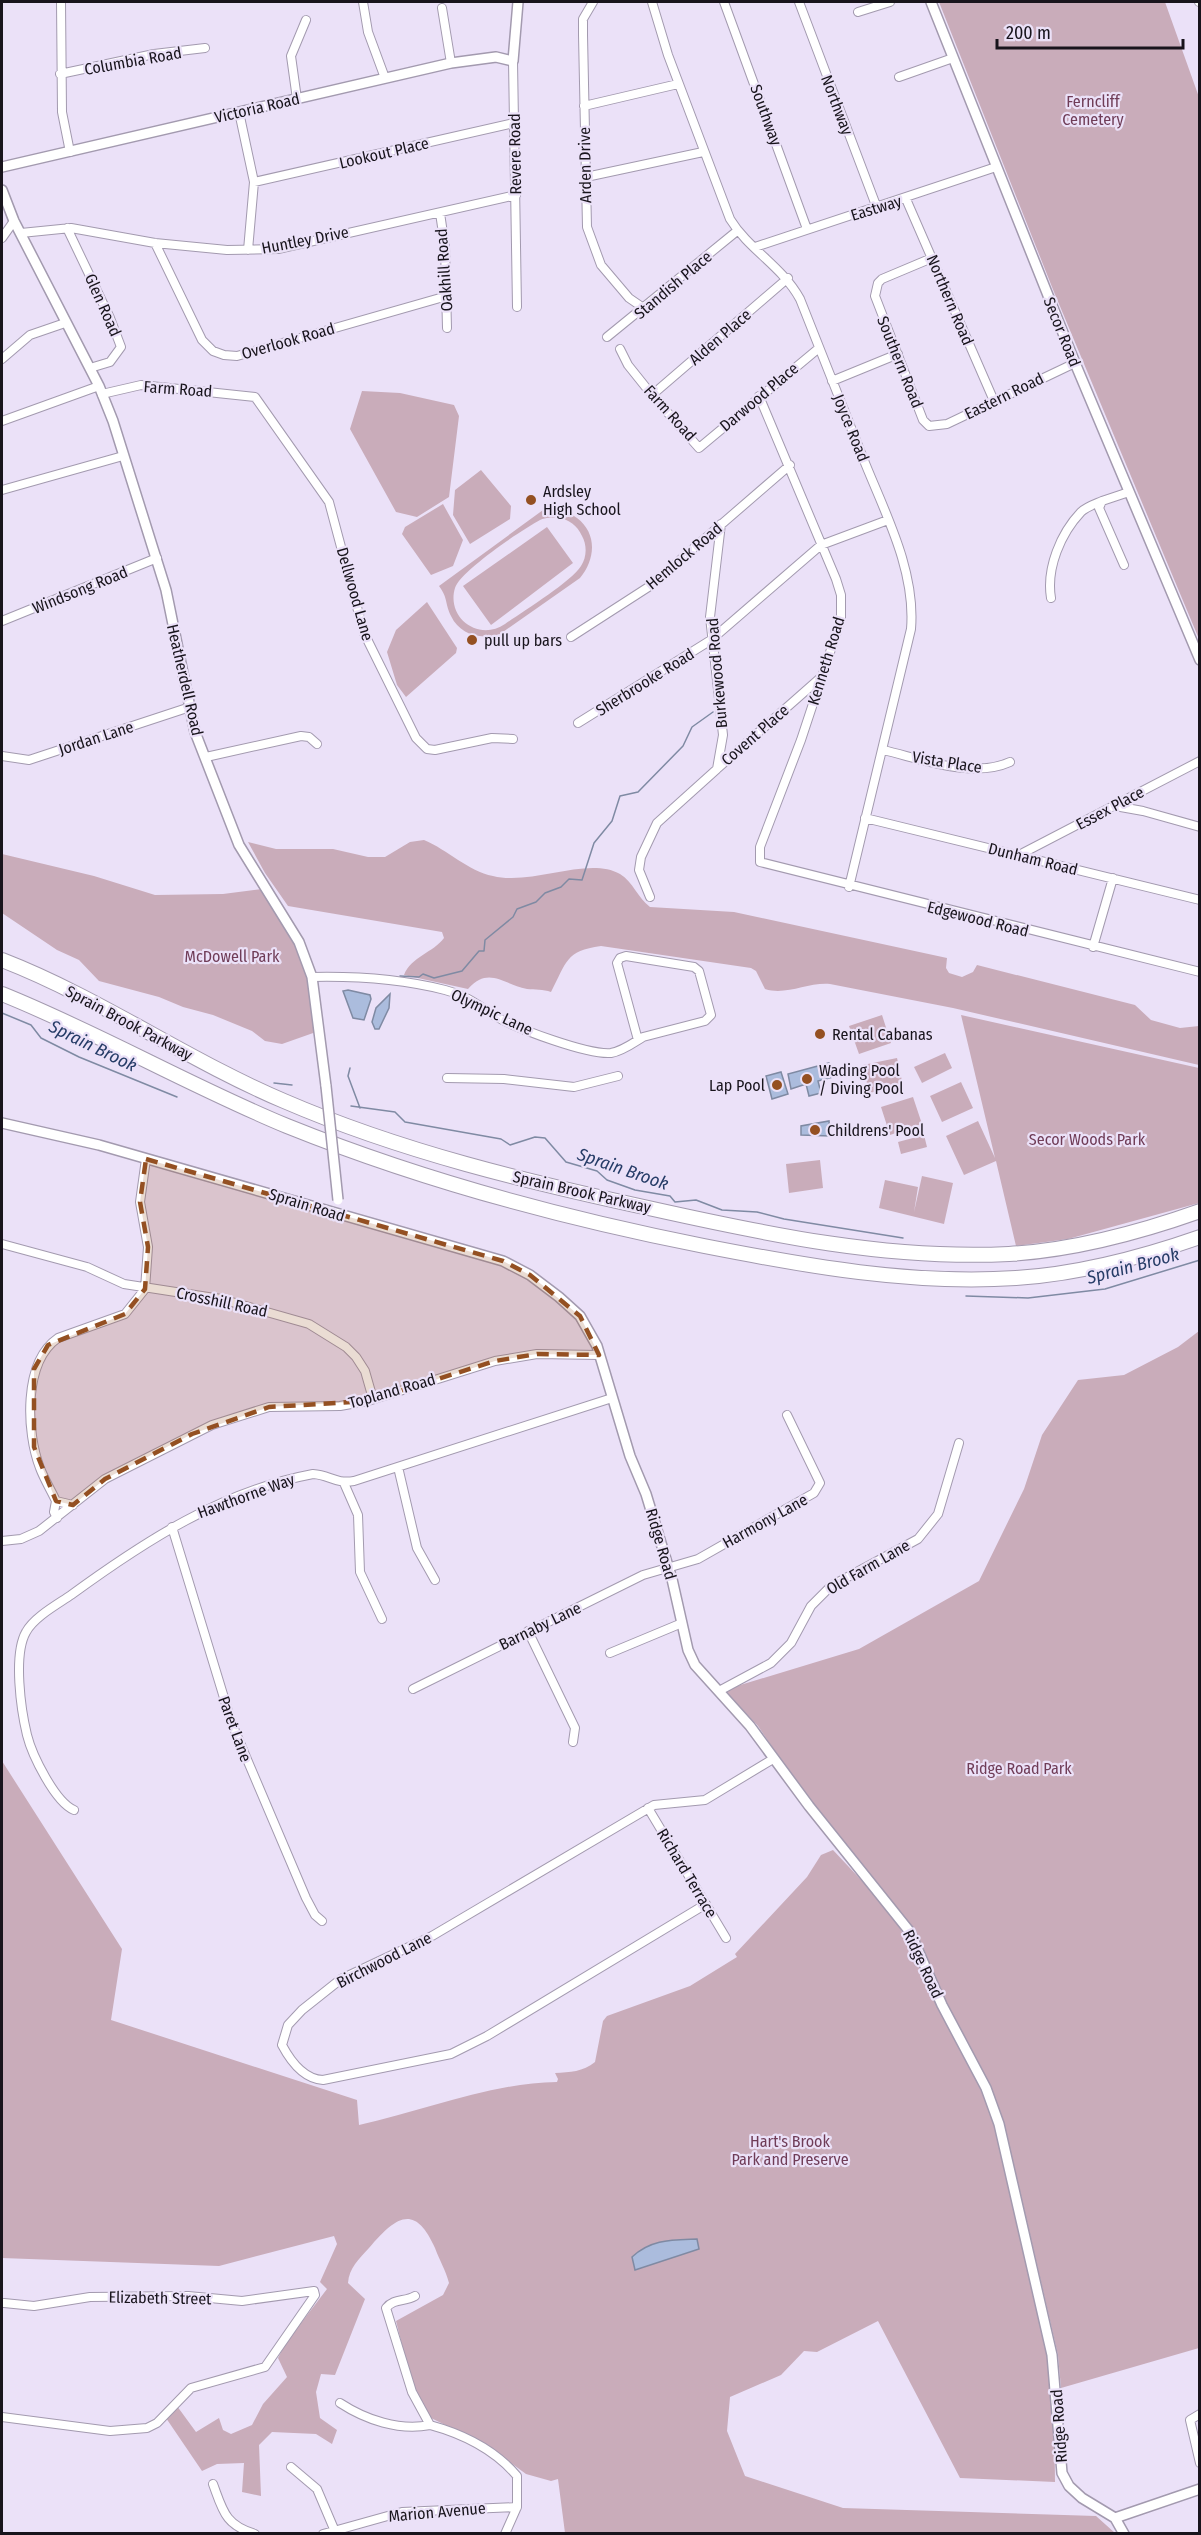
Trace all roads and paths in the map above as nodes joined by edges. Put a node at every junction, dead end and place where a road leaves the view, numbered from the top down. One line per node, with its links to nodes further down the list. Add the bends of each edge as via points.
1 (61, 2): 17 (street)
2 (363, 2): 19 (street, via 368,32)
3 (518, 2): 15 (street, Revere Road)
4 (593, 2): 22 (street, Arden Drive, via 583,20)
5 (654, 2): 20 (street, Joyce Road)
6 (724, 2): 38 (street, Southway)
7 (799, 2): 34 (street, Northway)
8 (890, 2): 11 (street)
9 (931, 2): 14 (street, Secor Road)
10 (442, 8): 16 (street)
11 (858, 12)
12 (306, 20): 21 (street, via 291,56)
13 (205, 48): 17 (street, Columbia Road, via 154,54)
14 (953, 58): 18 (street); 28 (street, Secor Road)
15 (513, 61): 16 (street, Victoria Road, via 496,57); 24 (street, Revere Road)
16 (451, 63): 19 (street, Victoria Road)
17 (60, 74): 25 (street)
18 (899, 77)
19 (385, 78): 21 (street, Victoria Road)
20 (678, 84): 22 (street); 26 (street, Joyce Road)
21 (297, 99): 23 (street, Victoria Road)
22 (584, 106): 29 (street, Arden Drive)
23 (239, 112): 25 (street, Victoria Road); 30 (street)
24 (514, 123): 30 (street, Lookout Place); 32 (street, Revere Road)
25 (70, 152): 27 (street, Victoria Road)
26 (703, 152): 29 (street); 39 (street, Joyce Road)
27 (2, 167)
28 (996, 167): 33 (street, Eastway); 57 (street, Secor Road)
29 (586, 177): 49 (street, Arden Drive, via 587,227 592,246 614,283)
30 (254, 182): 44 (street)
31 (2, 190): 36 (street, Heatherdell Road)
32 (516, 195): 35 (street, Huntley Drive); 48 (street, Revere Road)
33 (906, 199): 34 (street, Eastway); 45 (street, Northern Road)
34 (877, 208): 38 (street, Eastway)
35 (440, 213): 44 (street, Huntley Drive, via 278,249); 47 (street, Oakhill Road)
36 (14, 221): 40 (street, Heatherdell Road); 41 (street)
37 (67, 228): 40 (street, Huntley Drive); 42 (street, Huntley Drive); 58 (street, Glen Road, via 121,347 110,362)
38 (807, 229): 43 (street, Eastway)
39 (737, 231): 43 (street, Joyce Road); 49 (street, Standish Place)
40 (21, 233): 50 (street, Heatherdell Road)
41 (2, 238)
42 (155, 243): 44 (street, Huntley Drive); 47 (street, Overlook Road, via 202,340 224,355 257,352)
43 (755, 247): 46 (street, Joyce Road)
44 (248, 250)
45 (932, 258): 55 (street, Southern Road, via 882,279 875,291); 64 (street, Northern Road)
46 (788, 278): 53 (street, Joyce Road); 61 (street, Alden Place)
47 (447, 296): 51 (street, Oakhill Road)
48 (517, 307)
49 (645, 309): 52 (street, Standish Place)
50 (65, 323): 56 (street, via 30,336); 58 (street, Heatherdell Road)
51 (447, 328)
52 (607, 337)
53 (819, 348): 59 (street, Joyce Road); 62 (street, Darwood Place)
54 (620, 349): 61 (street, Farm Road)
55 (898, 354): 59 (street); 66 (street, Southern Road, via 923,420)
56 (2, 359)
57 (1075, 363): 64 (street, Eastern Road); 71 (street, Secor Road)
58 (90, 368): 60 (street, Heatherdell Road)
59 (832, 381): 73 (street, Joyce Road)
60 (101, 390): 63 (street, Farm Road, via 141,386); 65 (street, Farm Road); 68 (street, Heatherdell Road)
61 (652, 395): 67 (street, Farm Road)
62 (759, 396): 67 (street, Darwood Place); 69 (street, Kenneth Road)
63 (255, 397): 86 (street, Dellwood Lane, via 329,502 364,633 416,738 435,750 492,738)
64 (994, 401): 66 (street, Eastern Road)
65 (2, 421)
66 (933, 427)
67 (699, 448)
68 (123, 456): 70 (street); 76 (street, Heatherdell Road)
69 (790, 465): 74 (street, Hemlock Road); 75 (street, Kenneth Road)
70 (2, 490)
71 (1129, 492): 72 (street); 82 (street, Secor Road)
72 (1102, 501): 77 (street, via 1099,508); 78 (street, via 1082,510 1057,548)
73 (888, 520): 75 (street, Sherbrooke Road); 88 (street, Joyce Road, via 913,608)
74 (721, 524): 80 (street, Hemlock Road, via 650,586); 81 (street, Burkewood Road)
75 (821, 545): 81 (street, Sherbrooke Road); 83 (street, Kenneth Road, via 842,607)
76 (157, 558): 79 (street, Windsong Road); 84 (street, Heatherdell Road)
77 (1124, 565)
78 (1051, 598)
79 (2, 621)
80 (571, 637)
81 (711, 640): 85 (street, Sherbrooke Road); 93 (street, Burkewood Road, via 723,735)
82 (1200, 660)
83 (821, 677): 93 (street, Covent Place); 98 (street, Kenneth Road, via 760,847)
84 (189, 707): 89 (street, Jordan Lane, via 29,760); 90 (street, Heatherdell Road)
85 (578, 723)
86 (513, 740)
87 (317, 744): 90 (street, via 301,736)
88 (882, 750): 92 (street, Vista Place, via 976,769 995,769); 95 (street, Joyce Road)
89 (2, 756)
90 (206, 757): 106 (street, Heatherdell Road, via 239,845 300,942)
91 (1200, 761): 94 (street, Essex Place)
92 (1010, 762)
93 (717, 769): 101 (street, via 657,823 648,839 639,870)
94 (1115, 806): 96 (street); 97 (street, Essex Place)
95 (866, 818): 97 (street, Dunham Road); 100 (street, Joyce Road)
96 (1200, 827)
97 (1019, 855): 99 (street, Dunham Road)
98 (759, 861): 100 (street, Edgewood Road)
99 (1113, 878): 102 (street, Dunham Road); 103 (street)
100 (849, 887): 103 (street, Edgewood Road)
101 (650, 897)
102 (1200, 900)
103 (1093, 947): 105 (street, Edgewood Road)
104 (2, 960): 113 (highway, Sprain Brook Parkway, via 241,1082 335,1122 498,1172 697,1219 853,1246 989,1254 1079,1245)
105 (1200, 972)
106 (312, 977): 108 (street, Olympic Lane, via 361,976 444,990 468,997 505,1021 590,1050 609,1053); 114 (street, Heatherdell Road, bridge)
107 (2, 994): 115 (highway, Sprain Brook Parkway, via 226,1099 332,1143 492,1195 679,1241 836,1269 971,1280 1073,1271)
108 (635, 1042): 108 (street, Olympic Lane, via 705,1021 711,1015 699,971 694,967 620,958 617,963)
109 (618, 1076): 110 (street, via 574,1087 504,1079)
110 (447, 1078)
111 (2, 1123): 112 (street, Sprain Road)
112 (146, 1159): 114 (street, Sprain Road); 117 (street, via 140,1202 148,1246)
113 (1200, 1211)
114 (339, 1215): 118 (street, Sprain Road, via 503,1261 559,1297)
115 (1200, 1237)
116 (2, 1244): 117 (street, Crosshill Road, via 87,1267)
117 (145, 1289): 121 (street, Crosshill Road, via 221,1299 309,1324 356,1357 365,1371); 126 (street, via 125,1314 58,1338 39,1356 34,1369 31,1409 33,1447)
118 (589, 1330): 119 (street, Ridge Road)
119 (599, 1355): 120 (street, Ridge Road); 121 (street, Topland Road, via 537,1354 495,1361)
120 (612, 1398): 124 (street); 131 (street, Ridge Road)
121 (373, 1399): 127 (street, Topland Road, via 340,1406 269,1407 212,1425 105,1479)
122 (787, 1415): 131 (street, Harmony Lane, via 814,1467 820,1483 817,1490 698,1558)
123 (959, 1443): 138 (street, Old Farm Lane, via 938,1514 918,1539 831,1586 811,1606 791,1643 771,1663)
124 (398, 1467): 125 (street); 132 (street, via 417,1548)
125 (344, 1483): 129 (street, Hawthorne Way, via 322,1474 295,1477 233,1497); 133 (street, via 358,1515 360,1572)
126 (56, 1502): 127 (street); 128 (street)
127 (73, 1505): 128 (street, Topland Road)
128 (57, 1518): 130 (street, Topland Road, via 31,1536)
129 (172, 1527): 142 (street, Hawthorne Way, via 48,1612 27,1629 23,1638 21,1697 28,1741 56,1794); 144 (street, Paret Lane, via 210,1656 248,1765 306,1898)
130 (2, 1541)
131 (669, 1567): 134 (street, Ridge Road); 135 (street, Barnaby Lane, via 643,1575)
132 (435, 1580)
133 (382, 1619)
134 (682, 1623): 136 (street); 138 (street, Ridge Road, via 694,1665)
135 (528, 1631): 137 (street, Barnaby Lane); 139 (street, via 575,1728)
136 (610, 1653)
137 (413, 1689)
138 (719, 1691): 140 (street, Ridge Road)
139 (573, 1742)
140 (773, 1759): 141 (street, Birchwood Lane, via 705,1800); 157 (street, Ridge Road, via 910,1932 942,2005 986,2088 1003,2141 1045,2316 1058,2399 1062,2473 1082,2498)
141 (648, 1808): 143 (street, Richard Terrace); 143 (street, Birchwood Lane, via 432,1936 341,1979 288,2025 282,2046 290,2061 314,2079 323,2080 450,2054 487,2036)
142 (74, 1810)
143 (706, 1904): 145 (street, Richard Terrace)
144 (322, 1921)
145 (726, 1938)
146 (416, 2296): 151 (street, via 396,2300 386,2308 412,2392)
147 (4, 2303): 150 (street, Elizabeth Street, via 34,2306 90,2297 188,2296 243,2301 309,2289 315,2293 266,2367 191,2388 150,2427 110,2431)
148 (340, 2403): 151 (street, via 358,2415 392,2425)
149 (1200, 2414): 152 (street, via 1190,2420)
150 (2, 2417)
151 (430, 2425): 156 (street, via 453,2431 509,2466 517,2476)
152 (1200, 2463)
153 (291, 2467): 158 (street, via 317,2489)
154 (213, 2484): 159 (street, via 230,2522)
155 (1200, 2489): 157 (street)
156 (517, 2507): 158 (street, Marion Avenue, via 402,2512); 161 (street)
157 (1115, 2518): 162 (street)
158 (334, 2529): 160 (street, Marion Avenue)
159 (255, 2534)
160 (323, 2534)
161 (505, 2534)
162 (1124, 2534)

